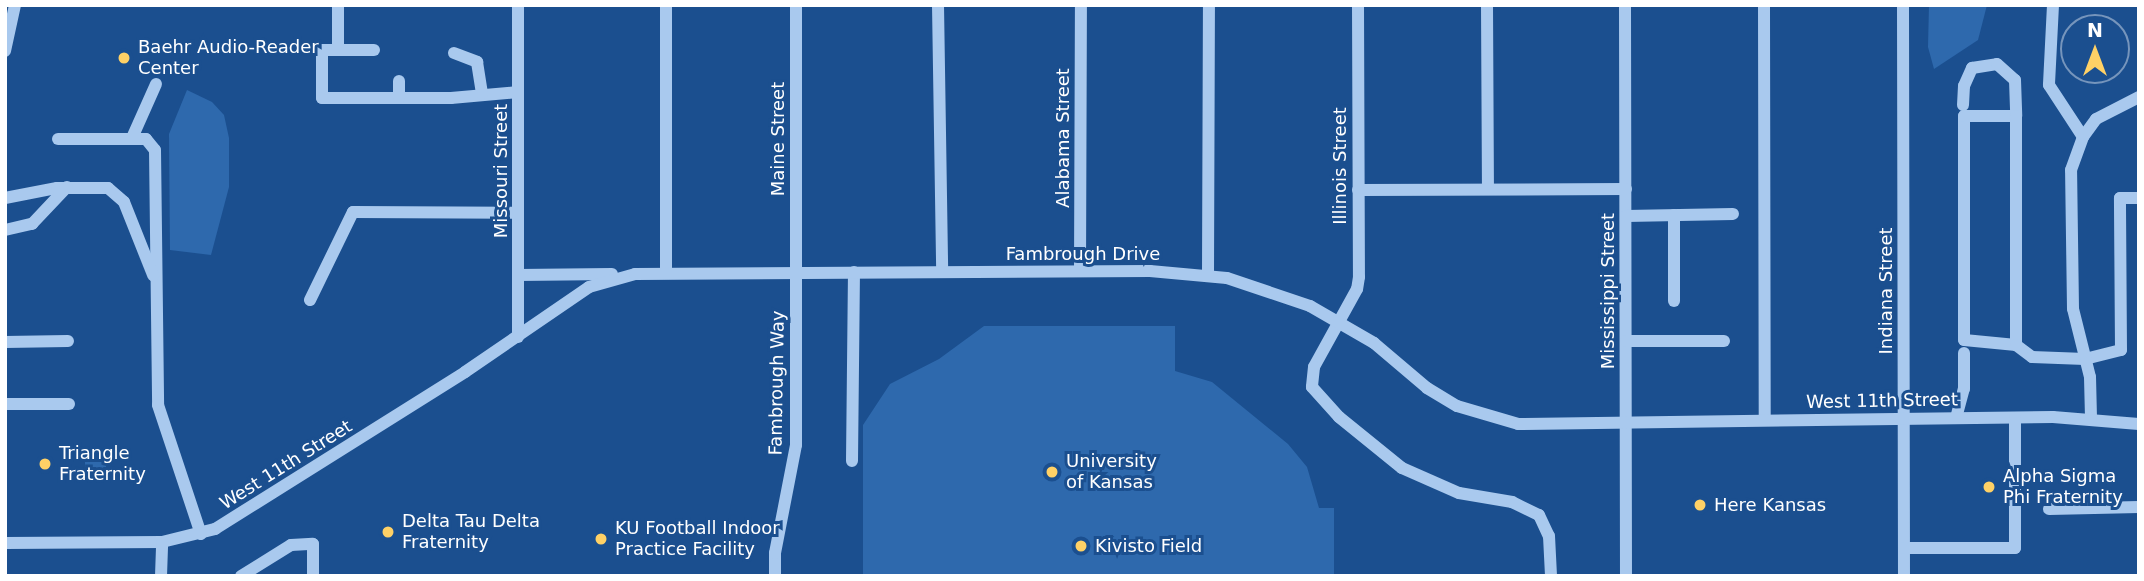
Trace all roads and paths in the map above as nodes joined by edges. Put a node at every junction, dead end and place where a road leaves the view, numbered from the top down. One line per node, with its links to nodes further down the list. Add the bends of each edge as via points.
1 (15, 5): 17 (street)
2 (338, 5): 15 (street)
3 (518, 5): 21 (street, Missouri Street)
4 (666, 5): 44 (street)
5 (796, 5): 45 (street, Maine Street)
6 (938, 5): 41 (street)
7 (1081, 5): 42 (street, Alabama Street)
8 (1209, 5): 48 (street)
9 (1358, 5): 33 (street, Illinois Street)
10 (1487, 5): 31 (street)
11 (1625, 5): 32 (street, Mississippi Street)
12 (1764, 5): 67 (street)
13 (1903, 5): 66 (street, Indiana Street)
14 (2053, 5): 27 (street, via 2049,85)
15 (338, 50): 16 (street); 24 (street, via 323,50 323,98)
16 (374, 50)
17 (5, 51)
18 (454, 53): 22 (street, via 477,62)
19 (399, 81): 24 (street)
20 (156, 84): 28 (street)
21 (518, 92): 22 (street); 36 (street, Missouri Street)
22 (482, 94): 24 (street)
23 (2139, 97): 27 (street, via 2096,119)
24 (399, 98)
25 (1963, 105): 26 (street, via 1964,86 1972,68 1997,64 2015,80)
26 (2016, 116): 58 (street); 58 (street, via 1964,116 1964,340)
27 (2083, 137): 60 (street, via 2069,190 2073,309)
28 (132, 138): 29 (street); 49 (street, via 151,141 155,150)
29 (58, 139)
30 (67, 187): 34 (street); 40 (street, via 32,224); 49 (street, via 96,185 117,194 132,215)
31 (1488, 189): 32 (street); 33 (street)
32 (1626, 189): 39 (street, Mississippi Street)
33 (1358, 190): 52 (street, Illinois Street, via 1359,277)
34 (5, 198)
35 (2139, 198): 60 (street, via 2120,198 2121,350)
36 (518, 213): 47 (street, Missouri Street); 50 (street, via 353,212)
37 (1733, 214): 38 (street)
38 (1674, 215): 39 (street); 51 (street)
39 (1626, 216): 55 (street, Mississippi Street)
40 (5, 230)
41 (942, 271): 42 (street, Fambrough Drive); 43 (street, Fambrough Drive)
42 (1080, 271): 48 (street, Fambrough Drive)
43 (854, 272): 45 (street, Fambrough Drive); 70 (street)
44 (666, 273): 45 (street, Fambrough Drive); 46 (street, Fambrough Drive)
45 (796, 273): 80 (street, Fambrough Way, via 796,445 775,553)
46 (635, 274): 47 (street); 53 (street, Fambrough Drive, via 589,287)
47 (518, 275): 53 (street, Missouri Street)
48 (1208, 275): 52 (street, Fambrough Drive, via 1277,292)
49 (155, 278): 73 (street, via 158,405)
50 (310, 300)
51 (1674, 301)
52 (1338, 321): 68 (street, Fambrough Drive, via 1374,343 1427,388 1479,415 1518,424); 81 (street, Illinois Street, via 1314,366 1311,381 1315,394 1350,427 1419,477 1458,493 1528,507 1539,515 1549,536)
53 (518, 337): 73 (street, West 11th Street, via 244,514)
54 (68, 341): 57 (street)
55 (1626, 341): 56 (street); 68 (street, Mississippi Street)
56 (1724, 341)
57 (5, 342)
58 (2016, 345): 60 (street, via 2032,357)
59 (1964, 353): 63 (street, via 1964,389)
60 (2085, 359): 65 (street)
61 (5, 404): 62 (street)
62 (69, 404)
63 (1956, 418): 64 (street, West 11th Street); 66 (street, West 11th Street)
64 (2015, 418): 65 (street, West 11th Street); 76 (street, via 2015,548)
65 (2091, 418): 69 (street, West 11th Street)
66 (1904, 419): 67 (street, West 11th Street); 76 (street, Indiana Street)
67 (1765, 420): 68 (street, West 11th Street)
68 (1626, 422): 82 (street, Mississippi Street)
69 (2139, 424)
70 (852, 461)
71 (2139, 507): 72 (street)
72 (2049, 509)
73 (201, 534): 74 (street, West 11th Street)
74 (162, 542): 75 (street, West 11th Street); 77 (street)
75 (5, 543)
76 (1904, 548): 83 (street, Indiana Street)
77 (161, 576)
78 (240, 576): 79 (street, via 291,545 313,544)
79 (313, 576)
80 (775, 576)
81 (1551, 576)
82 (1626, 576)
83 (1904, 576)

